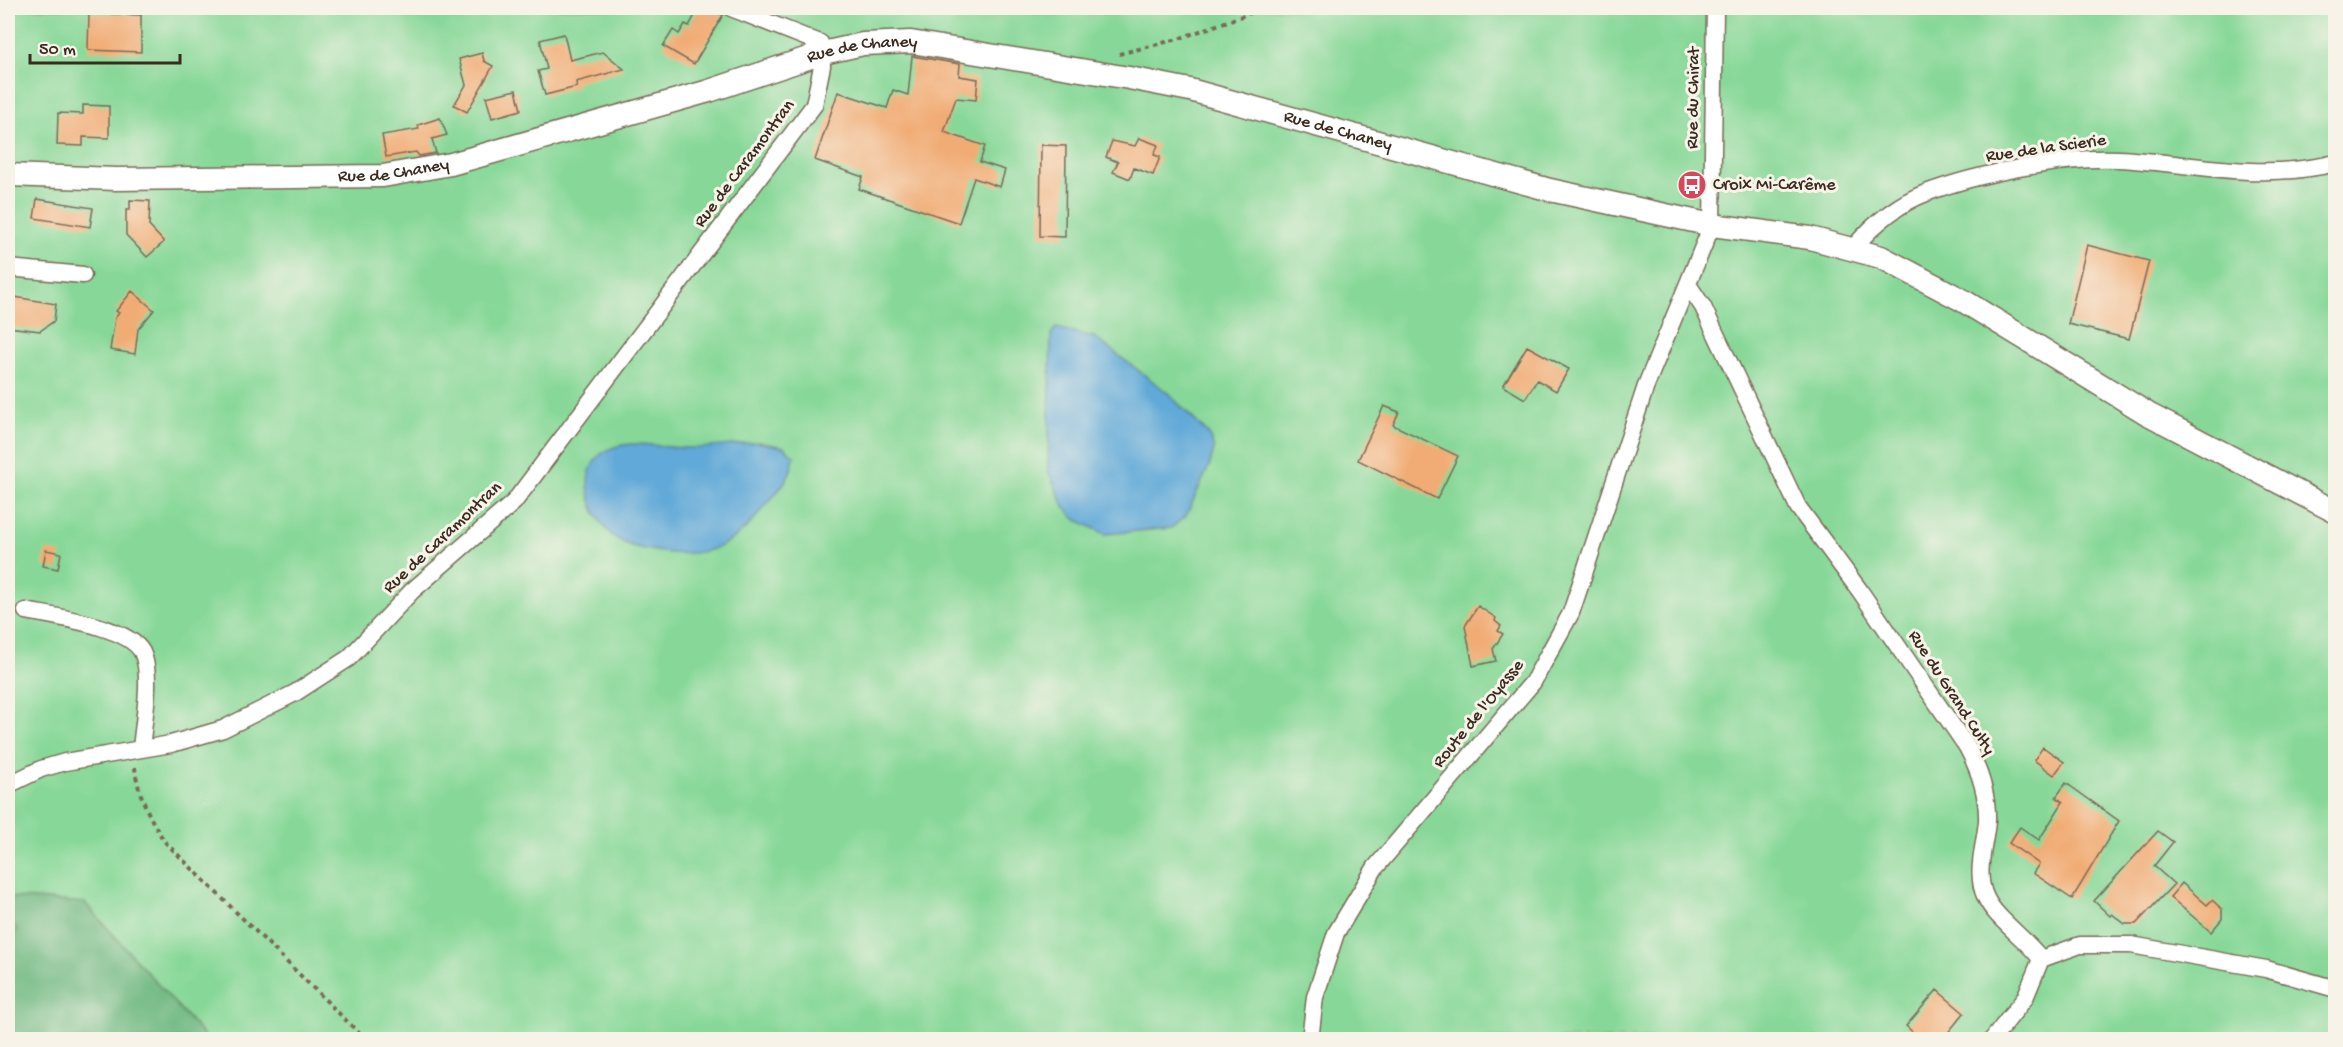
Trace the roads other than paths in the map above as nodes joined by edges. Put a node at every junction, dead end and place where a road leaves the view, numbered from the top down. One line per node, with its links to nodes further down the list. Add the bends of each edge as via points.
1 (731, 8): 3 (street, via 820,43)
2 (1715, 8): 6 (street, Rue du Chirat)
3 (823, 53): 5 (street, Rue de Chaney, via 709,92 411,172 139,179); 6 (street, Rue de Chaney, via 863,44 911,42 1129,78 1190,90 1550,190); 13 (street, Rue de Caramontran, via 814,105 514,502 412,591 340,664 295,693 223,729)
4 (2336, 163): 7 (street, Rue de la Scierie, via 2267,173 2115,159 2026,168 1925,193 1871,227)
5 (8, 176)
6 (1712, 225): 7 (street, Rue de Chaney); 10 (street, Route de l'Oyasse)
7 (1854, 247): 11 (street, Rue de Chaney, via 1910,270 2148,414)
8 (8, 268): 9 (street)
9 (83, 275)
10 (1689, 286): 15 (street, Rue du Grand Culty, via 1703,307 1798,507 1967,747 1987,801 1981,882 1986,899); 17 (street, Route de l'Oyasse, via 1647,383 1571,613 1555,646 1533,682 1375,868 1336,933 1316,997)
11 (2336, 512)
12 (26, 611): 13 (street, via 125,636 142,652 147,676)
13 (141, 749): 14 (street, Rue de Caramontran, via 65,762)
14 (8, 785)
15 (2041, 959): 16 (street, via 2080,945 2131,945 2266,969); 18 (street, via 2025,998)
16 (2336, 989)
17 (1310, 1040)
18 (1992, 1040)

